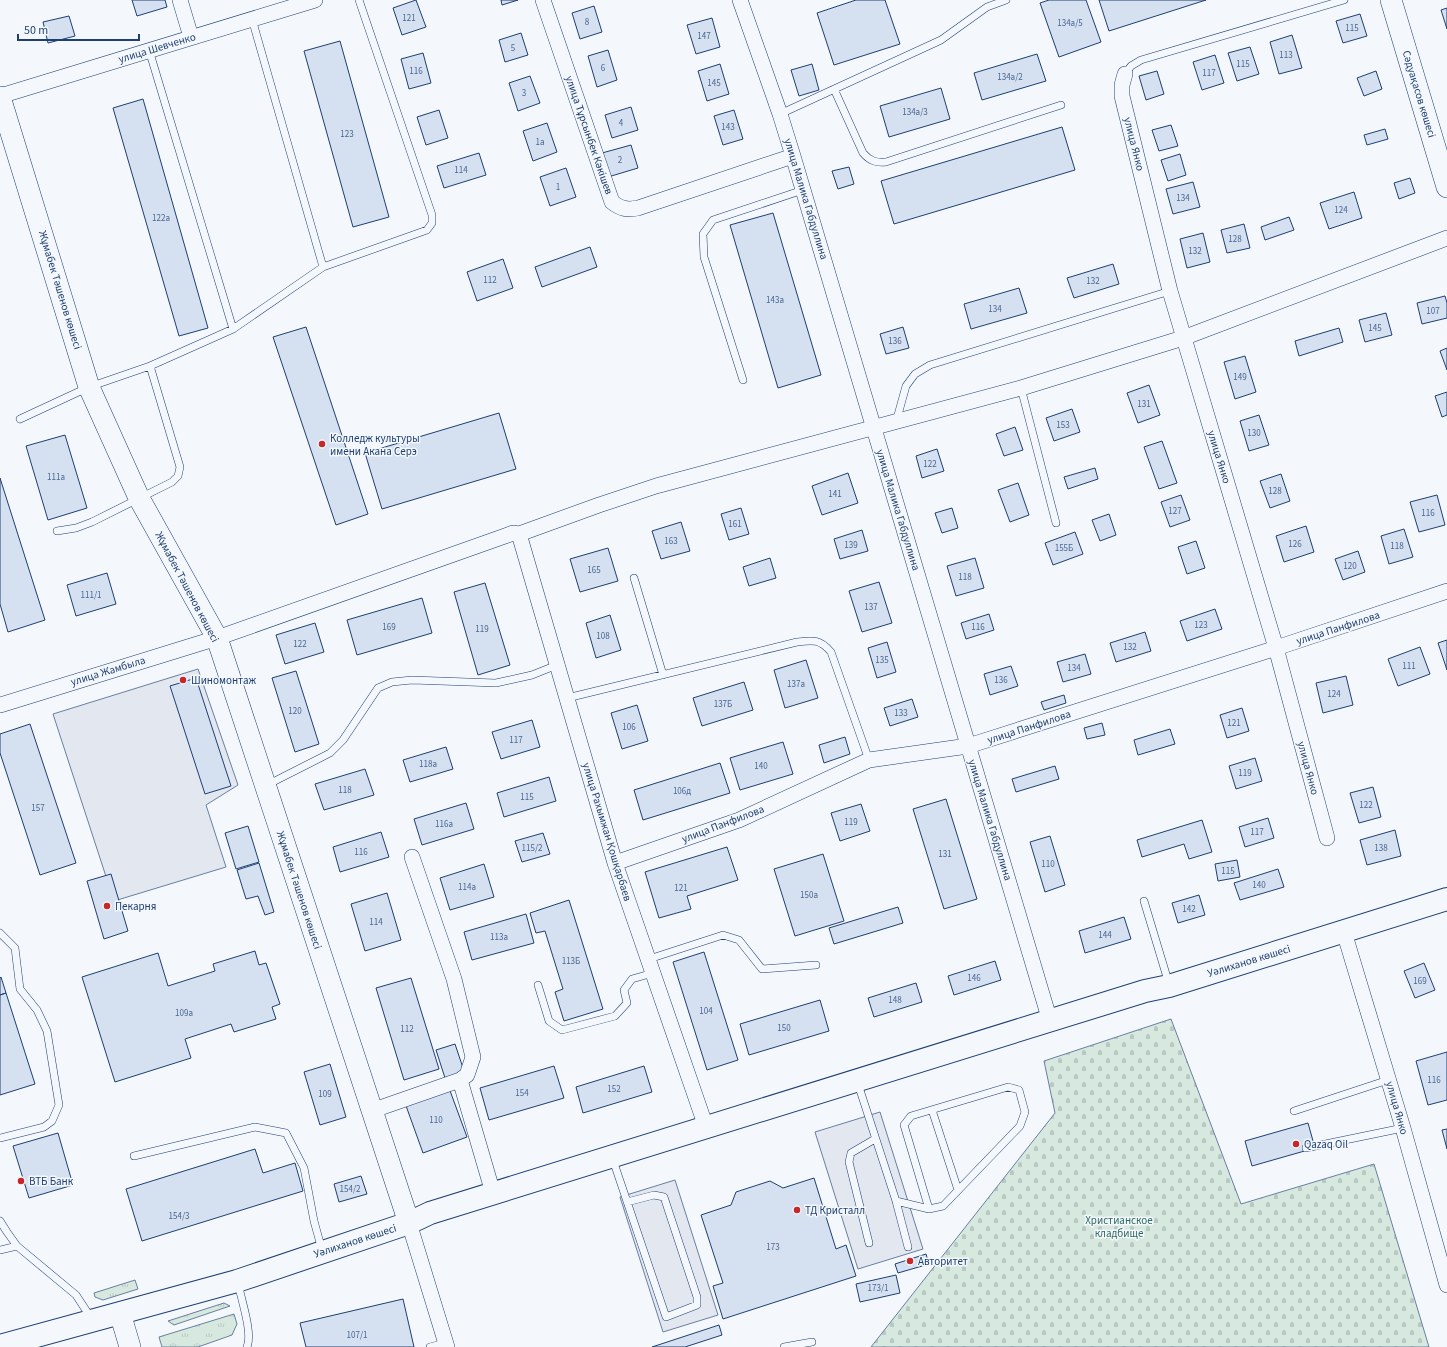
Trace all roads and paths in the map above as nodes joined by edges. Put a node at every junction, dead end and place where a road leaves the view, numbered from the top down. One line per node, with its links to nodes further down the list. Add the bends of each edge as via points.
1 (180, 0): 10 (street)
2 (315, 0): 9 (street, улица Шевченко)
3 (359, 0): 21 (lane, via 432,215 432,223 427,230)
4 (543, 0): 17 (street, улица Тұрсынбек Кәкішев, via 612,202 619,208 638,208)
5 (740, 0): 16 (street, улица Малика Габдуллина)
6 (1006, 0): 13 (lane, via 987,7 941,40)
7 (1344, 0): 12 (lane, via 1141,60 1131,66)
8 (1391, 0): 18 (main road, Сәдуақасов көшесі)
9 (252, 19): 10 (street, улица Шевченко); 21 (lane)
10 (191, 38): 11 (street, улица Шевченко)
11 (149, 50): 14 (street, улица Шевченко); 23 (lane)
12 (1125, 74): 22 (street, улица Янко, via 1122,96)
13 (834, 89): 15 (lane, via 863,153 867,158 879,163); 16 (lane)
14 (0, 96): 27 (main road, Жұмабек Тәшенов көшесі)
15 (1061, 105)
16 (780, 114): 17 (street, улица Малика Габдуллина)
17 (793, 156): 19 (street, улица Малика Габдуллина)
18 (1447, 187)
19 (803, 190): 26 (lane, via 713,220 703,234 704,257); 31 (street, улица Малика Габдуллина)
20 (1447, 238): 24 (street, улица Жамбыла)
21 (323, 267): 23 (lane)
22 (1170, 292): 24 (street, улица Янко); 30 (lane, via 930,365 915,374 906,386)
23 (233, 329): 25 (lane)
24 (1183, 338): 28 (street, улица Жамбыла); 39 (street, улица Янко)
25 (150, 366): 27 (lane); 32 (lane, via 180,467 178,476 172,482)
26 (743, 380)
27 (89, 387): 29 (lane); 32 (main road, Жұмабек Тәшенов көшесі)
28 (1021, 388): 30 (street, улица Жамбыла); 33 (lane)
29 (20, 419)
30 (896, 422): 31 (street, улица Жамбыла)
31 (873, 428): 35 (street, улица Жамбыла, via 656,486); 44 (street, улица Малика Габдуллина)
32 (139, 498): 34 (lane, via 92,522); 38 (main road, Жұмабек Тәшенов көшесі)
33 (1056, 523)
34 (57, 531)
35 (519, 534): 38 (street, улица Жамбыла, via 513,533); 40 (street, улица Рахымжан Қошқарбаев)
36 (634, 578): 41 (lane)
37 (1447, 591): 39 (street, улица Панфилова)
38 (217, 638): 43 (street, улица Жамбыла); 46 (main road, Жұмабек Тәшенов көшесі)
39 (1276, 648): 44 (street, улица Панфилова); 47 (street, улица Янко)
40 (558, 665): 42 (street, улица Рахымжан Қошқарбаев); 46 (lane, via 532,675 496,683 412,680 392,682 378,688 343,740 330,753)
41 (663, 675): 42 (lane); 45 (lane, via 797,642 817,641 831,652)
42 (567, 698): 49 (street, улица Рахымжан Қошқарбаев)
43 (0, 705)
44 (968, 746): 45 (street, улица Панфилова); 58 (street, улица Малика Габдуллина)
45 (869, 760): 49 (street, улица Панфилова, via 738,820)
46 (265, 786): 63 (main road, Жұмабек Тәшенов көшесі)
47 (1327, 838)
48 (412, 857): 59 (street, via 454,979 473,1057 467,1075)
49 (615, 863): 55 (street, улица Рахымжан Қошқарбаев)
50 (1447, 899): 52 (highway, Уәлиханов көшесі)
51 (1144, 902): 57 (lane)
52 (1344, 932): 57 (highway, Уәлиханов көшесі); 60 (street, улица Янко)
53 (0, 933): 67 (lane, via 15,948 20,989 37,1010 47,1031 59,1105 52,1121 44,1127)
54 (816, 965): 55 (lane, via 762,969 739,940 723,935)
55 (651, 966): 56 (lane, via 632,979 624,990 627,1003 615,1016 562,1030 549,1021); 65 (street, улица Рахымжан Қошқарбаев)
56 (538, 985)
57 (1170, 986): 58 (highway, Уәлиханов көшесі); 61 (highway, via 1146,999)
58 (1050, 1021): 65 (highway, Уәлиханов көшесі)
59 (460, 1080): 63 (street); 73 (street)
60 (1388, 1080): 64 (lane); 66 (street, улица Янко)
61 (859, 1087): 68 (lane); 71 (highway)
62 (932, 1110): 72 (lane); 72 (lane, via 1008,1087 1019,1090 1025,1112 1020,1126); 76 (lane, via 911,1116 904,1125)
63 (371, 1111): 78 (main road, Жұмабек Тәшенов көшесі)
64 (1294, 1111)
65 (706, 1127): 73 (highway, Уәлиханов көшесі)
66 (1403, 1128): 69 (lane); 84 (street, улица Янко)
67 (0, 1138)
68 (875, 1139): 74 (lane); 79 (lane, via 850,1153 849,1162)
69 (1306, 1148)
70 (134, 1156): 83 (lane, via 255,1127 286,1133 304,1168)
71 (614, 1163): 75 (lane); 78 (highway, via 430,1220)
72 (958, 1190): 76 (lane, via 943,1206)
73 (493, 1193): 78 (highway, Уәлиханов көшесі, via 430,1213)
74 (896, 1201): 76 (lane); 81 (lane)
75 (627, 1202): 75 (lane, via 666,1317 697,1305 698,1297 664,1197 654,1194)
76 (929, 1209)
77 (0, 1221): 80 (lane)
78 (409, 1223): 83 (highway, Уәлиханов көшесі); 90 (street)
79 (869, 1243)
80 (18, 1246): 82 (lane); 88 (lane, via 76,1295)
81 (908, 1247)
82 (0, 1250)
83 (322, 1252): 85 (highway, Уәлиханов көшесі)
84 (1445, 1269): 86 (street, улица Янко)
85 (237, 1281): 87 (highway, Уәлиханов көшесі); 93 (lane, via 249,1330)
86 (1447, 1285)
87 (120, 1314): 88 (highway, Уәлиханов көшесі); 92 (main road)
88 (93, 1321): 91 (highway, Уәлиханов көшесі)
89 (812, 1342): 95 (lane)
90 (446, 1345): 94 (lane)
91 (0, 1346)
92 (130, 1347)
93 (247, 1347)
94 (430, 1347)
95 (784, 1347)

